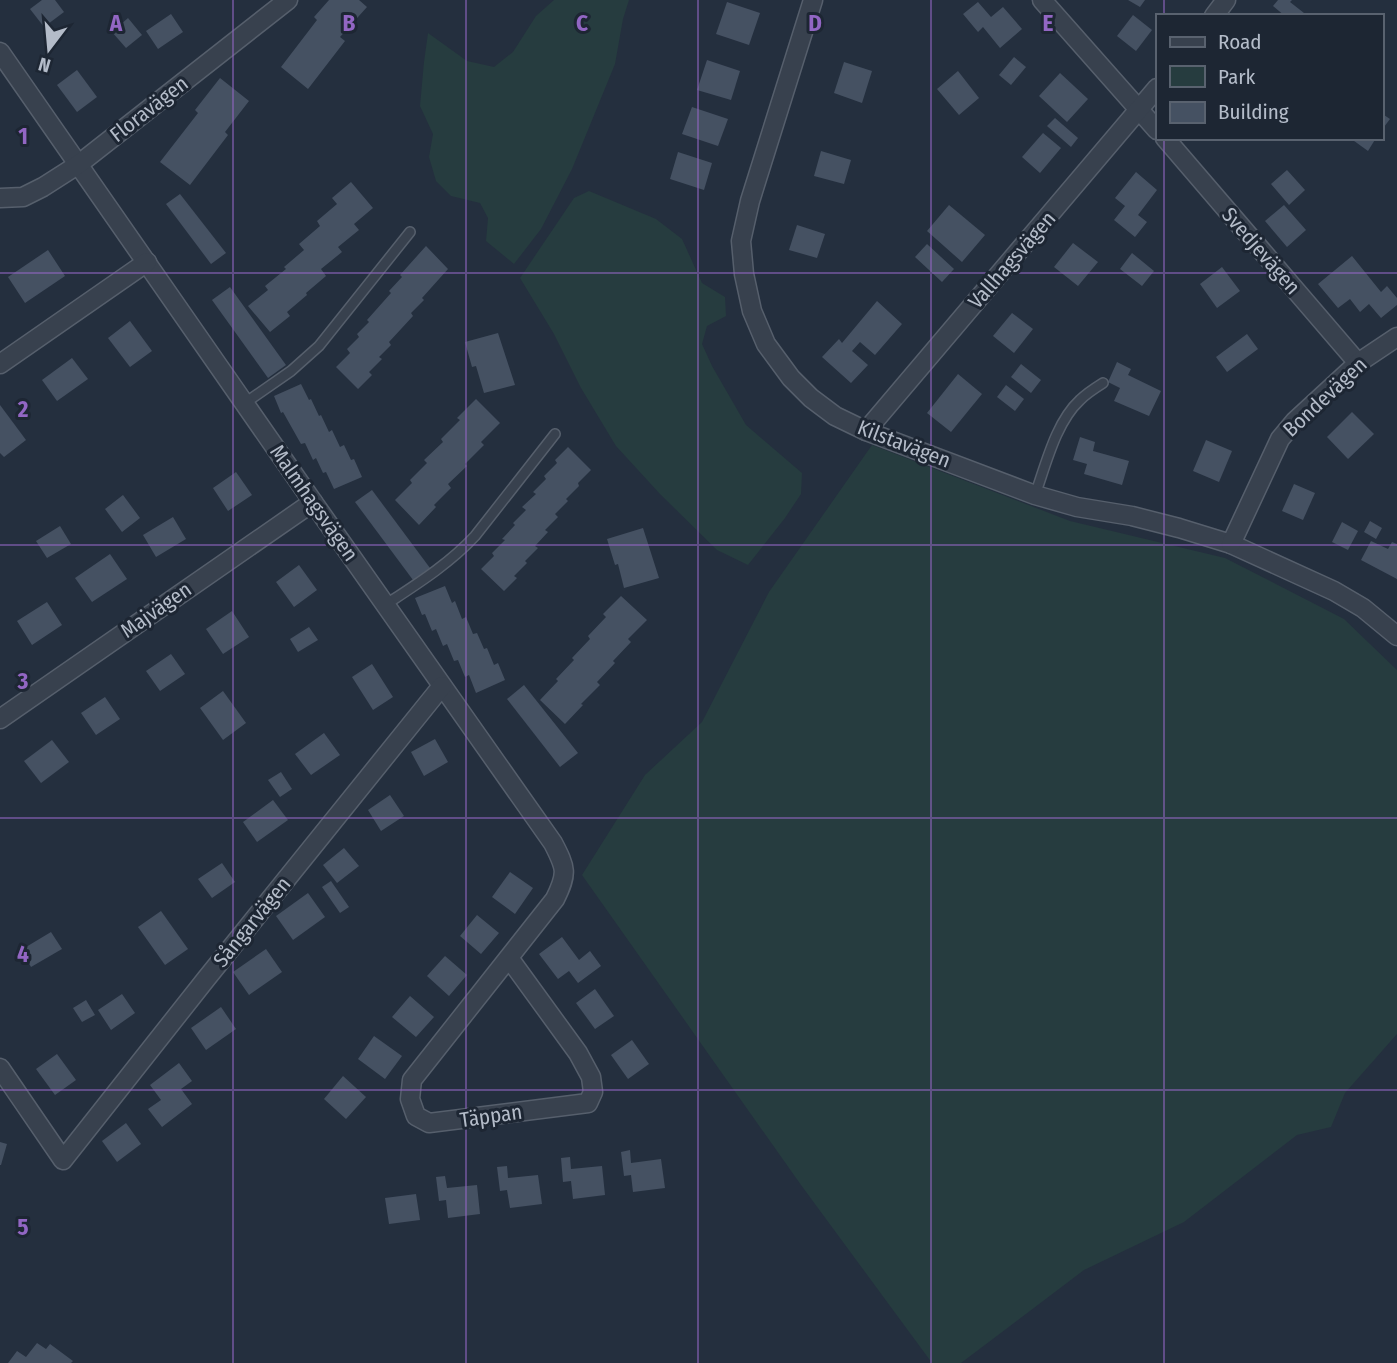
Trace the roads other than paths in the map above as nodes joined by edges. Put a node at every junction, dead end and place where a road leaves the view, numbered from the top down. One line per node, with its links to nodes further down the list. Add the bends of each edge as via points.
1 (288, 0): 9 (street, Floravägen)
2 (813, 0): 18 (street, Kilstavägen, via 750,201 741,241 744,274 766,344 790,378 835,416)
3 (1042, 0): 6 (street)
4 (0, 52): 9 (street, Malmhagsvägen)
5 (1156, 90): 6 (street, Vallhagsvägen)
6 (1140, 110): 7 (street); 18 (street, Vallhagsvägen)
7 (1156, 129)
8 (1167, 140): 14 (street, Svedjevägen)
9 (79, 164): 10 (street, Floravägen, via 23,197); 12 (street, Malmhagsvägen)
10 (0, 198)
11 (410, 232): 17 (lane, via 319,346)
12 (147, 262): 15 (street); 17 (street, Malmhagsvägen)
13 (1397, 337): 14 (street, Bondevägen)
14 (1358, 363): 22 (street, Bondevägen, via 1280,439)
15 (0, 364)
16 (1102, 383): 20 (lane, via 1068,414)
17 (245, 403): 21 (street, Malmhagsvägen)
18 (866, 431): 20 (street, Kilstavägen)
19 (555, 434): 23 (lane, via 460,551)
20 (1035, 495): 22 (street, Kilstavägen)
21 (313, 502): 23 (street, Malmhagsvägen); 26 (street, Majvägen)
22 (1231, 544): 24 (street, Kilstavägen, via 1334,590)
23 (385, 605): 25 (street, Malmhagsvägen)
24 (1397, 636)
25 (442, 686): 27 (street, Malmhagsvägen, via 563,863 564,882 555,899); 28 (street, Sångarvägen, via 63,1160)
26 (0, 719)
27 (509, 958): 27 (street, Täppan, via 412,1080 410,1099 416,1116 429,1123 588,1103 593,1092 591,1076)
28 (0, 1068)

